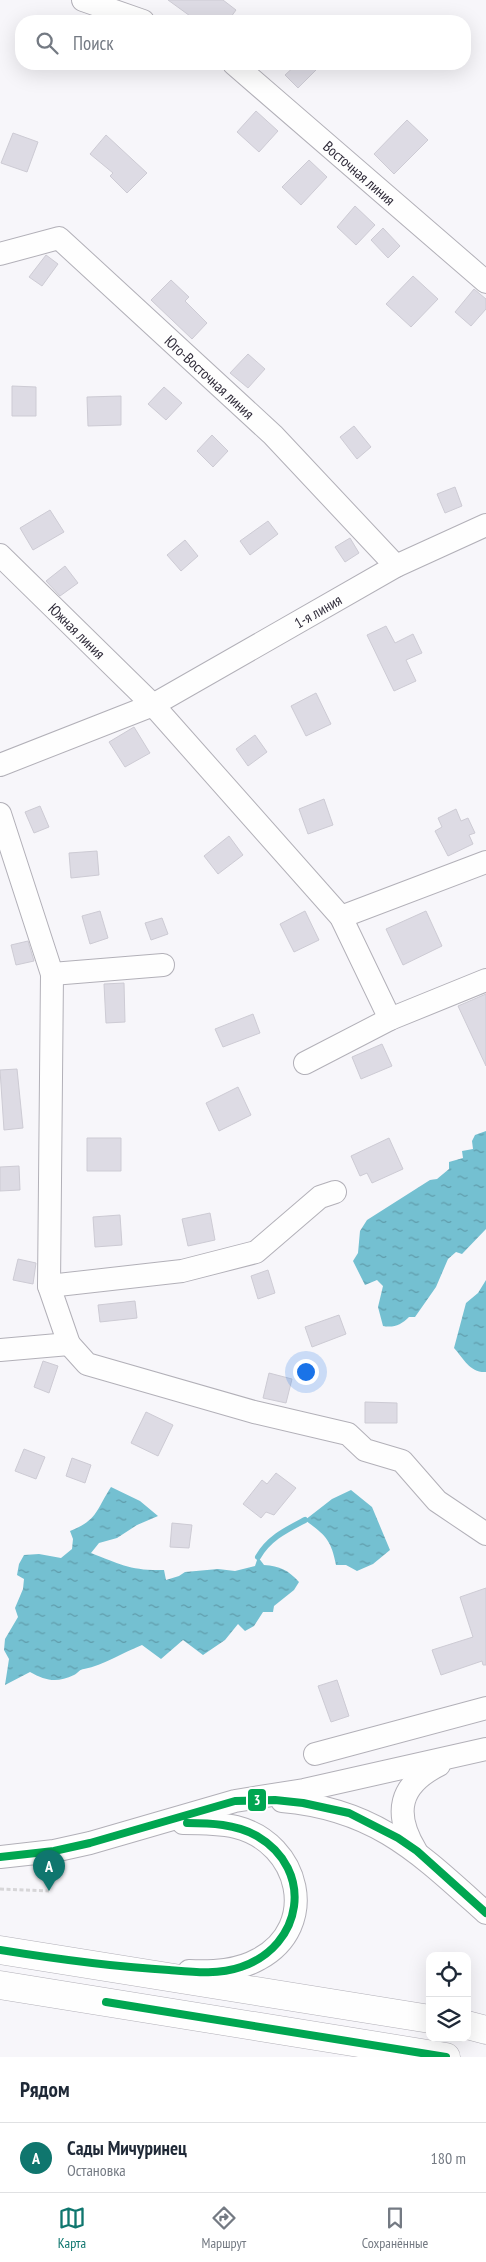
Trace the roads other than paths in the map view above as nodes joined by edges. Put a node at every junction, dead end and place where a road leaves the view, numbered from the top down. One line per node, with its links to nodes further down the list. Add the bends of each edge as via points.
1 (84, 0): 2 (street)
2 (126, 15)
3 (241, 70): 5 (street, Восточная линия)
4 (0, 254): 8 (street, Юго-Восточная линия, via 59,238 273,435)
5 (486, 282)
6 (486, 525): 8 (street, 1-я линия)
7 (0, 555): 9 (street, Южная линия)
8 (396, 566): 9 (street, 1-я линия)
9 (153, 705): 10 (street, 1-я линия); 13 (street)
10 (0, 765)
11 (0, 814): 15 (street)
12 (486, 862): 13 (street)
13 (341, 917): 17 (street)
14 (163, 965): 15 (street)
15 (52, 974): 20 (street)
16 (486, 980): 17 (street)
17 (390, 1018): 18 (street)
18 (305, 1063)
19 (335, 1192): 20 (street, via 320,1197 256,1252 182,1271)
20 (49, 1286): 21 (street)
21 (69, 1344): 22 (street); 23 (street, via 87,1364 254,1412 348,1434 365,1450 402,1461 437,1501)
22 (0, 1350)
23 (486, 1534)
24 (486, 1708): 26 (street)
25 (486, 1749): 27 (street)
26 (315, 1754)
27 (457, 1756): 28 (street); 30 (street, via 413,1781 405,1794 403,1819)
28 (235, 1802): 29 (street); 30 (street, via 275,1800 322,1806 370,1823)
29 (159, 1823): 31 (street, via 54,1851); 34 (street, via 236,1827 258,1836 284,1858 292,1873 295,1904 292,1920 274,1949 239,1968 190,1971)
30 (417, 1851): 32 (street)
31 (0, 1857)
32 (486, 1913)
33 (0, 1950): 34 (main road)
34 (96, 1965): 36 (main road)
35 (0, 1985): 39 (main road)
36 (426, 2018)
37 (471, 2026): 38 (main road)
38 (486, 2030)
39 (446, 2057)

